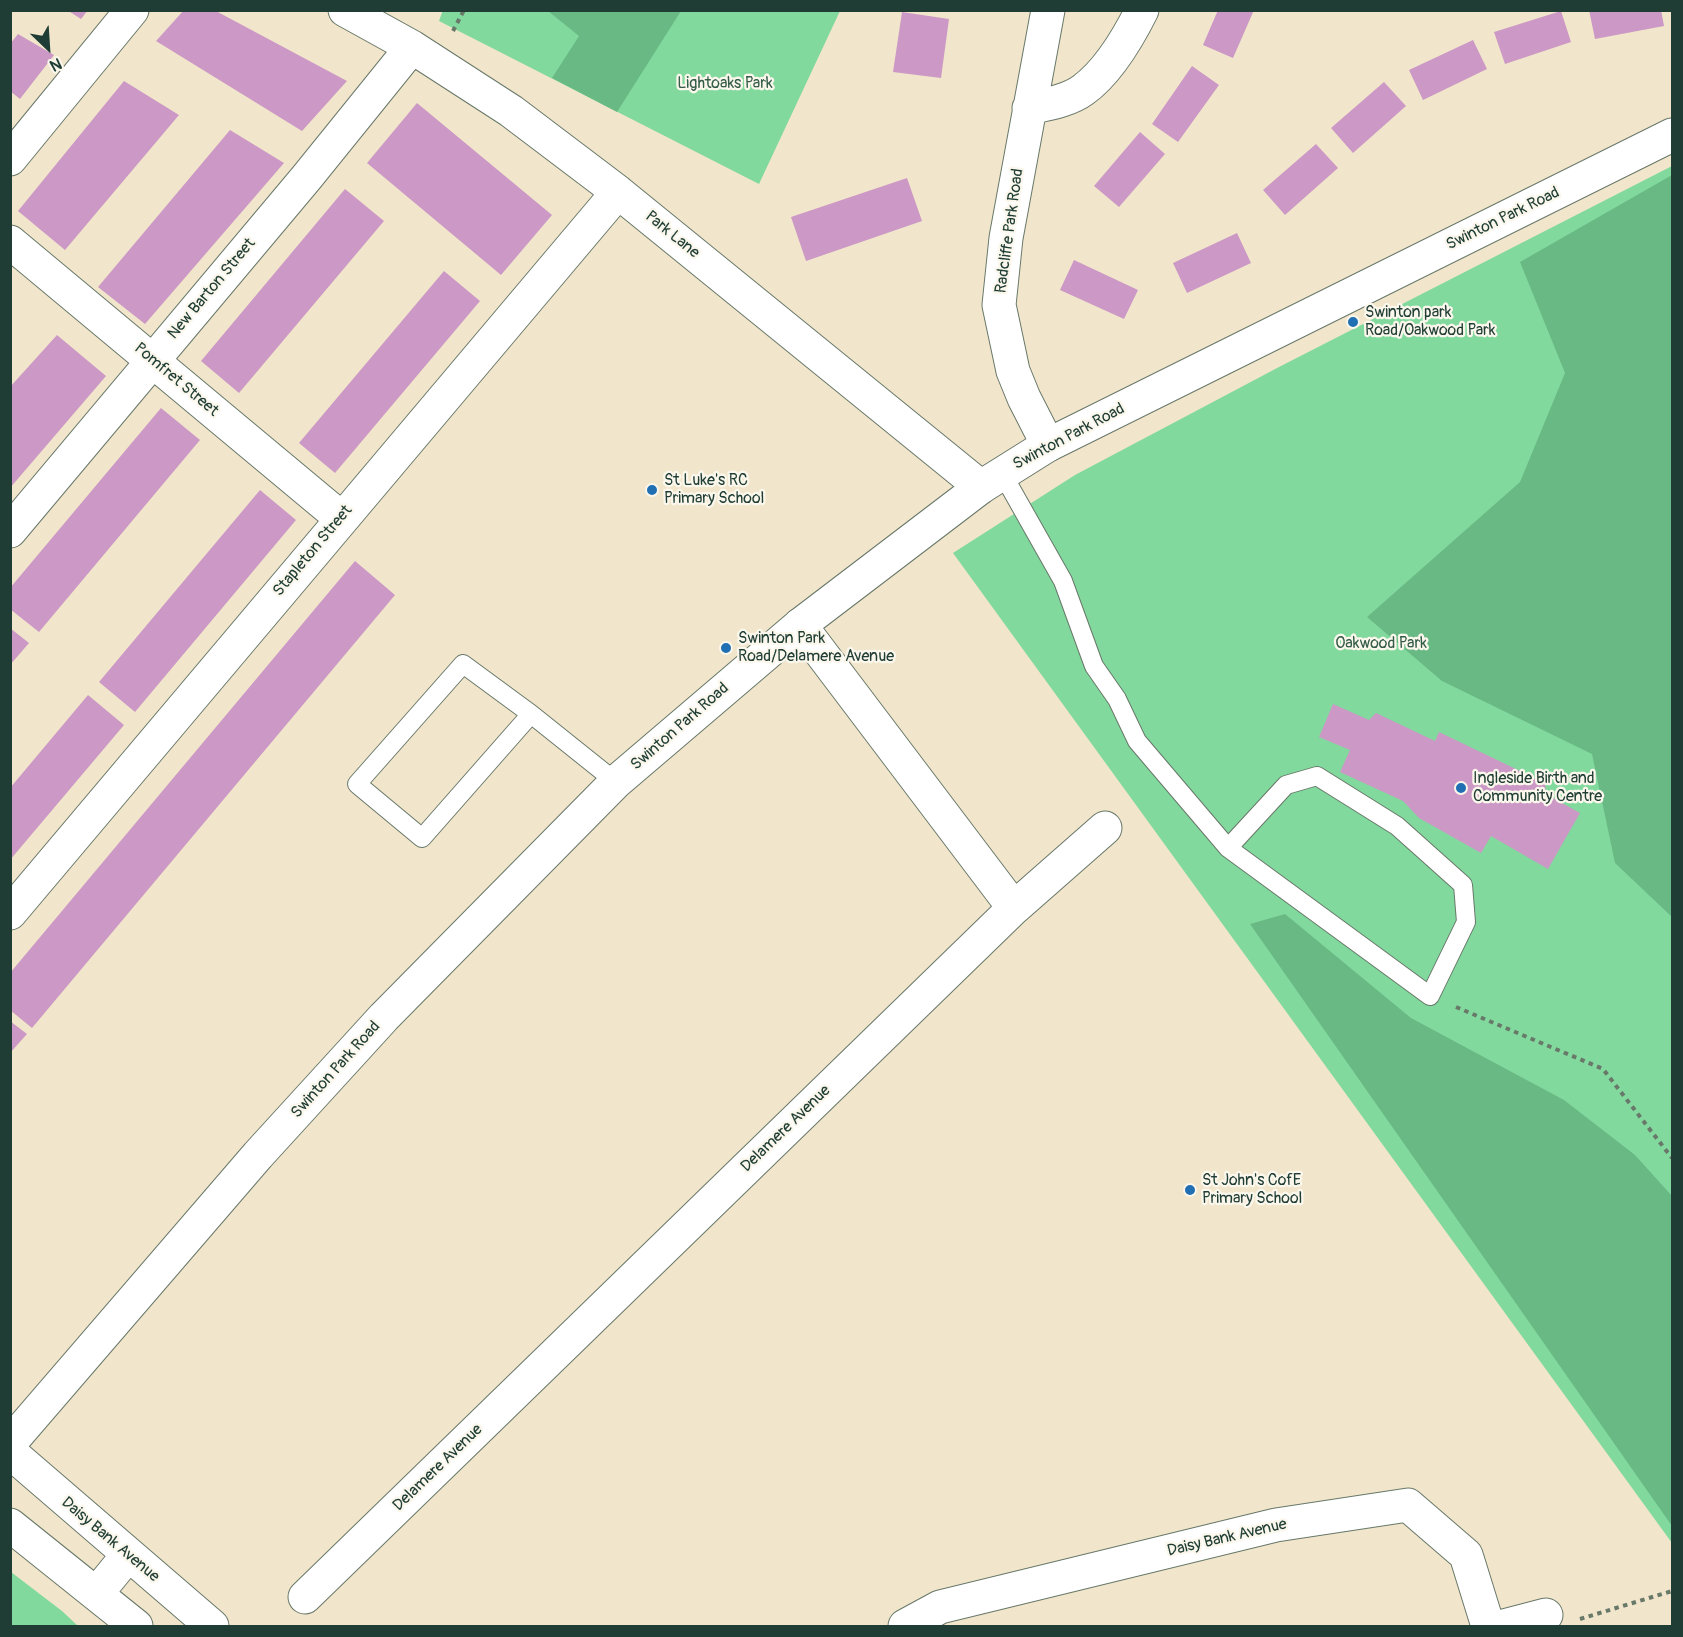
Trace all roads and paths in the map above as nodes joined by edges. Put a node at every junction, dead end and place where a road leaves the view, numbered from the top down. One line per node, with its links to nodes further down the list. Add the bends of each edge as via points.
1 (132, 10): 8 (street)
2 (1048, 10): 6 (street, Radcliffe Park Road)
3 (1142, 10): 6 (street, via 1110,62 1082,90)
4 (354, 13): 5 (street, Park Lane)
5 (412, 47): 9 (street, Park Lane, via 511,111); 11 (street, New Barton Street)
6 (1029, 108): 12 (street, Radcliffe Park Road, via 1006,238 999,305 1013,371)
7 (1672, 135): 12 (street, Swinton Park Road)
8 (10, 159)
9 (618, 192): 13 (street, Park Lane); 14 (street, Stapleton Street)
10 (10, 242): 11 (street, Pomfret Street)
11 (152, 360): 14 (street, Pomfret Street); 15 (street, New Barton Street)
12 (1048, 445): 13 (street, Swinton Park Road)
13 (991, 480): 16 (street, Swinton Park Road); 20 (lane, via 1063,581 1094,666 1117,699 1137,741)
14 (341, 518): 22 (street, Stapleton Street)
15 (10, 531)
16 (800, 625): 18 (street, Swinton Park Road); 21 (street)
17 (531, 714): 17 (lane, via 422,838 357,784 463,664); 18 (lane)
18 (616, 782): 25 (street, Swinton Park Road, via 384,1017 258,1155)
19 (1105, 828): 21 (street, Delamere Avenue)
20 (1228, 848): 23 (lane); 23 (lane, via 1286,785 1317,776 1398,826 1463,885 1466,922)
21 (1014, 908): 31 (street, Delamere Avenue)
22 (10, 913)
23 (1430, 996): 24 (path, via 1603,1069)
24 (1672, 1158)
25 (10, 1443)
26 (10, 1452): 28 (street, Daisy Bank Avenue)
27 (10, 1525): 30 (street)
28 (128, 1555): 30 (street); 34 (street, Daisy Bank Avenue)
29 (1672, 1591): 32 (path)
30 (97, 1593): 33 (street)
31 (305, 1597)
32 (1561, 1617): 37 (street)
33 (136, 1626)
34 (212, 1626)
35 (905, 1626): 36 (street, Daisy Bank Avenue, via 940,1607 1253,1531 1408,1505 1466,1555)
36 (1488, 1626)
37 (1504, 1626)

